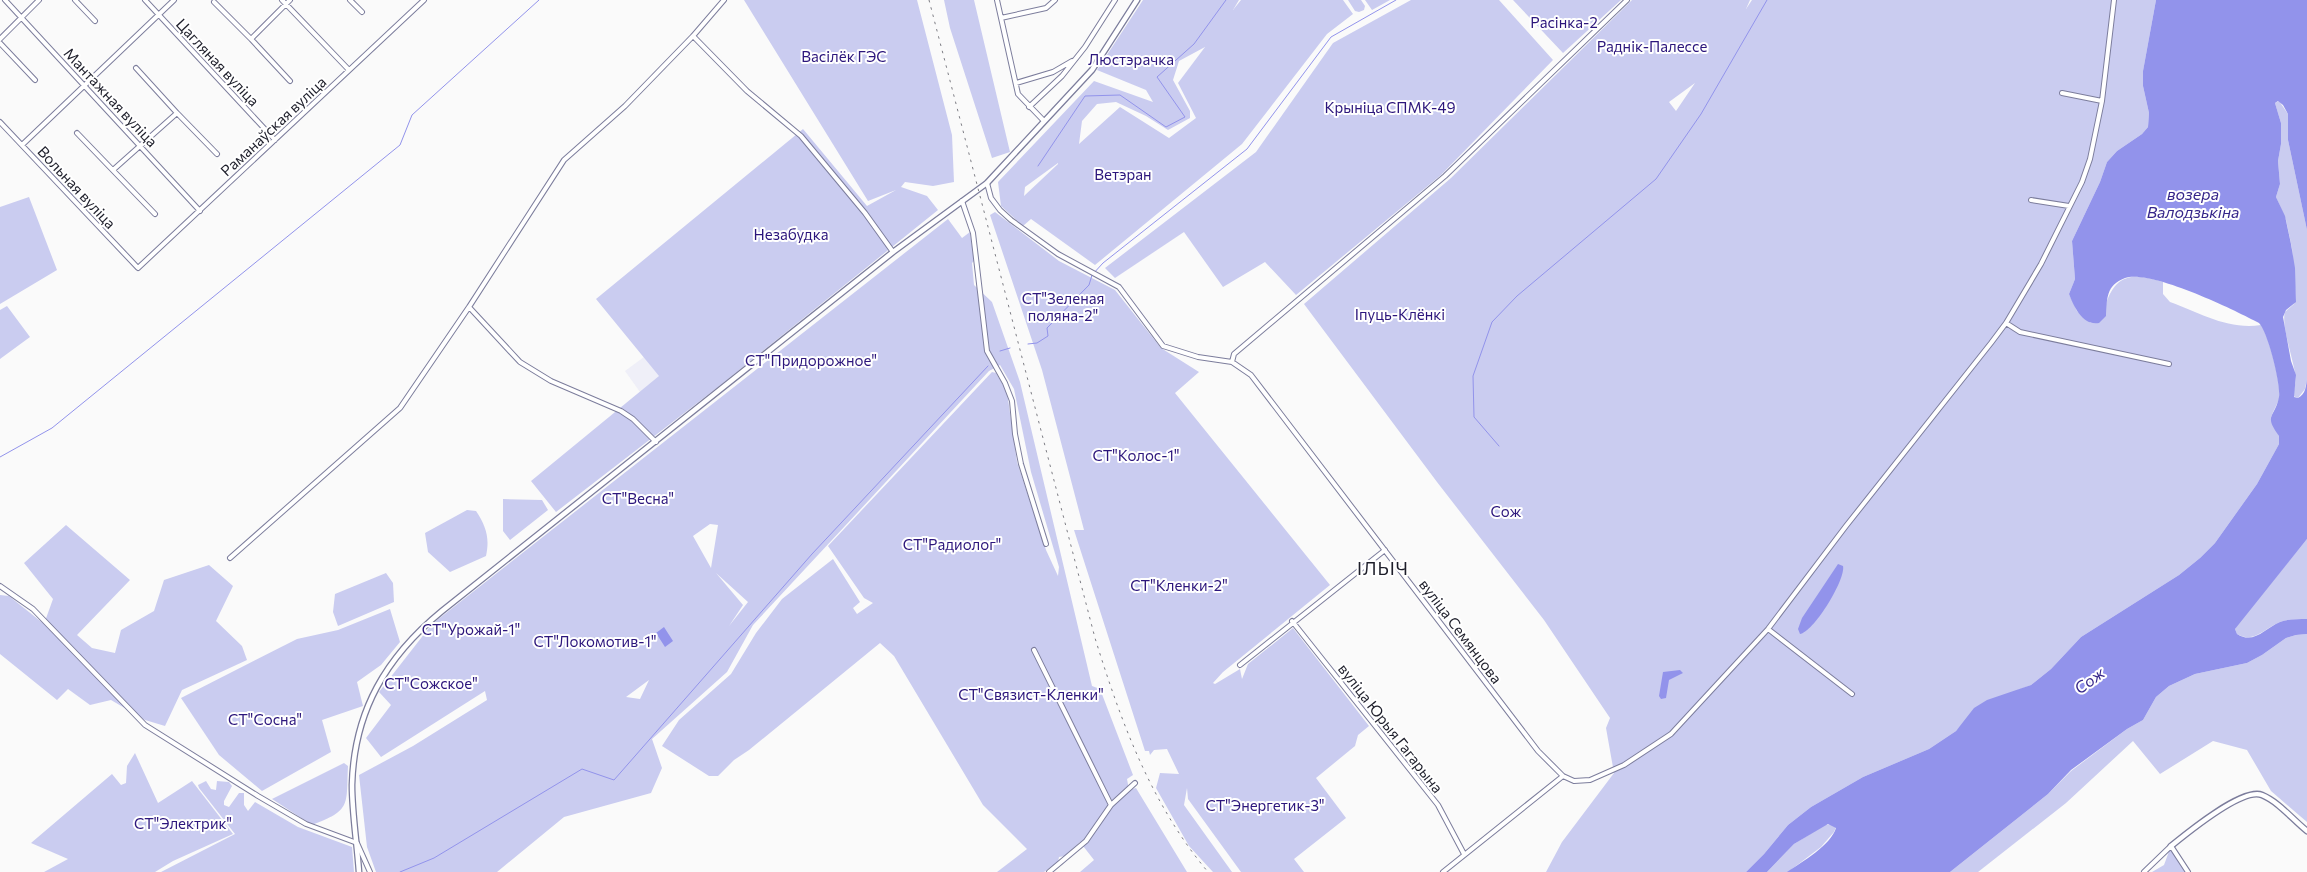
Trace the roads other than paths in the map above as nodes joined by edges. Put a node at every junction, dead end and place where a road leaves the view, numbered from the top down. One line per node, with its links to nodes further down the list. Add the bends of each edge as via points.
1 (4, 0): 20 (street, Мантажная вуліца)
2 (39, 0): 20 (street)
3 (75, 0): 22 (street)
4 (145, 0): 19 (street, Цагляная вуліца)
5 (174, 0): 19 (street)
6 (290, 0): 17 (street)
7 (350, 0): 18 (street)
8 (424, 0): 29 (street, Раманаўская вуліца)
9 (724, 0): 23 (street)
10 (997, 0): 21 (street)
11 (1054, 0): 21 (street, via 1046,8)
12 (1115, 0): 27 (street)
13 (1137, 0): 38 (street, via 1092,70)
14 (1627, 0): 56 (street, via 1445,176 1234,354)
15 (2114, 0): 35 (street)
16 (214, 2): 25 (street)
17 (284, 2): 25 (street); 29 (street)
18 (362, 12)
19 (159, 15): 33 (street); 41 (street, Цагляная вуліца)
20 (21, 17): 24 (street); 33 (street, Мантажная вуліца)
21 (1002, 18): 32 (street)
22 (95, 21)
23 (693, 36): 52 (street, via 747,91 801,136); 54 (street, via 625,106 564,160)
24 (0, 38)
25 (251, 39): 31 (street)
26 (0, 43): 30 (street)
27 (1077, 57): 32 (street, via 1053,72); 36 (street)
28 (136, 68): 37 (street)
29 (349, 70): 41 (street, Раманаўская вуліца)
30 (34, 80)
31 (290, 81)
32 (1016, 82): 36 (street, via 1019,97)
33 (84, 85): 42 (street); 43 (street, Мантажная вуліца)
34 (2062, 93): 35 (street)
35 (2102, 102): 49 (street, via 2090,159)
36 (1029, 107): 38 (street)
37 (177, 112): 43 (street); 44 (street)
38 (1044, 121): 46 (street)
39 (0, 122): 42 (street, Вольная вуліца)
40 (77, 133): 45 (street)
41 (275, 140): 50 (street, Раманаўская вуліца)
42 (22, 144): 53 (street, Вольная вуліца)
43 (140, 146): 45 (street); 50 (street, Мантажная вуліца)
44 (217, 154)
45 (113, 170): 51 (street)
46 (987, 183): 48 (street); 56 (street, вуліца Семянцова, via 992,198 1011,220 1058,254 1119,287 1163,346 1198,357)
47 (2031, 200): 49 (street)
48 (962, 201): 52 (street); 59 (street, via 974,233 987,351 1012,401 1014,434 1021,464)
49 (2069, 206): 55 (street, via 2041,264)
50 (200, 211): 53 (street, Раманаўская вуліца)
51 (155, 214)
52 (893, 252): 58 (street)
53 (138, 268)
54 (469, 307): 58 (street, via 520,362 550,381 633,419); 61 (street, via 400,408)
55 (2006, 323): 57 (street, via 2020,332); 64 (street)
56 (1232, 362): 60 (street, вуліца Семянцова, via 1251,375)
57 (2169, 364)
58 (656, 442): 72 (street, via 442,611 399,652 368,707 355,751 352,787)
59 (1046, 544)
60 (1385, 550): 63 (street); 68 (street, вуліца Семянцова, via 1538,751)
61 (230, 558)
62 (0, 586): 72 (street, via 33,609 145,725 306,824)
63 (1292, 621): 66 (street); 74 (street, вуліца Юрыя Гагарына, via 1438,806)
64 (1768, 629): 67 (street); 68 (street, via 1671,734 1617,769 1590,780 1574,781)
65 (1034, 650): 70 (street)
66 (1240, 665)
67 (1852, 694)
68 (1563, 776): 74 (street)
69 (1135, 783): 70 (street)
70 (1111, 805): 77 (street, via 1086,841)
71 (2307, 831): 73 (street, via 2265,796 2250,794 2205,820)
72 (357, 843): 75 (street); 76 (street)
73 (2171, 846): 79 (street); 80 (street)
74 (1464, 854): 78 (street)
75 (359, 872)
76 (370, 872)
77 (1049, 872)
78 (1443, 872)
79 (2144, 872)
80 (2188, 872)

